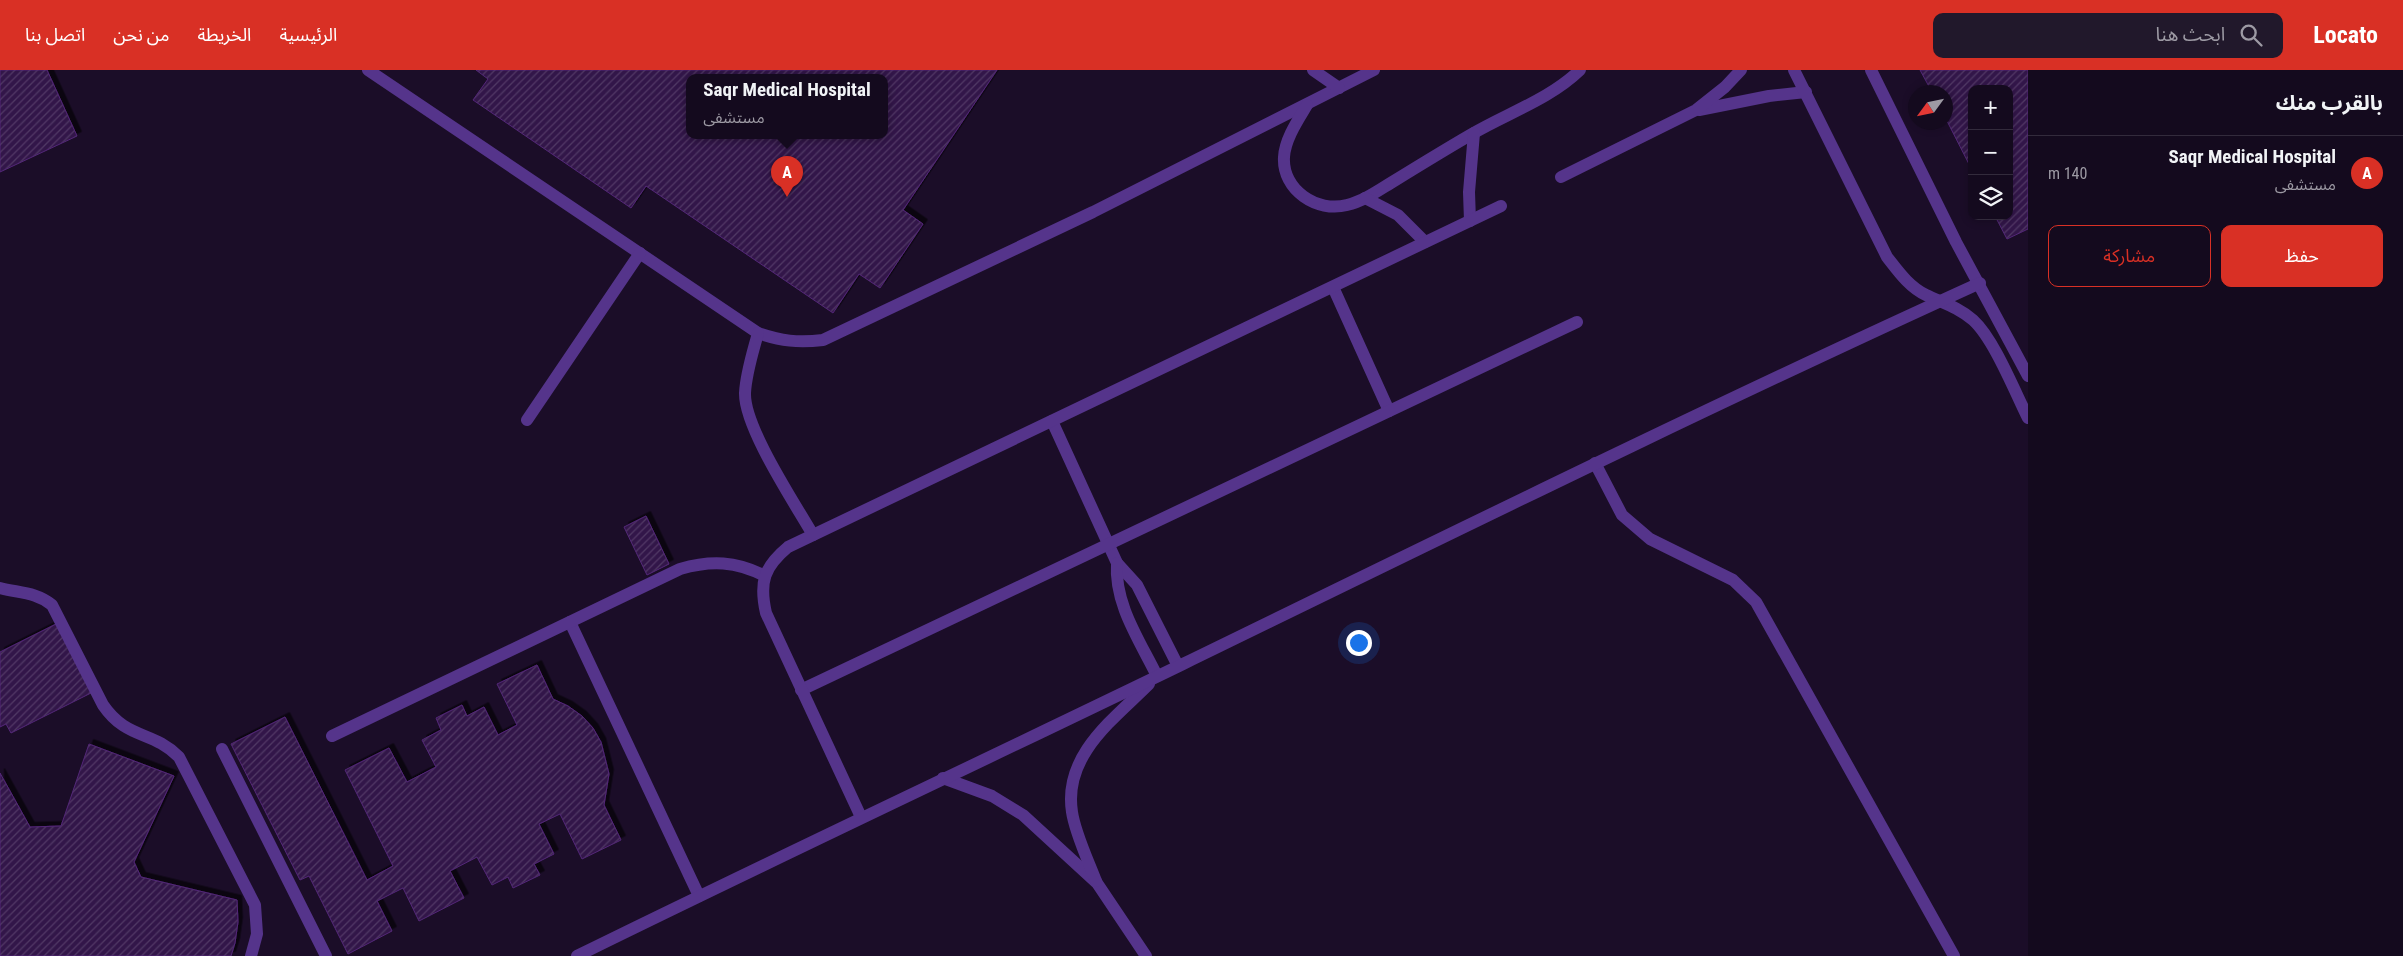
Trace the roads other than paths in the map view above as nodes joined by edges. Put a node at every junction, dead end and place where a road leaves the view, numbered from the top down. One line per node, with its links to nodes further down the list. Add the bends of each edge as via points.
1 (368, 70): 18 (street)
2 (1313, 70): 8 (street)
3 (1580, 70): 12 (street, via 1562,86)
4 (1741, 70): 11 (street)
5 (1794, 70): 9 (street)
6 (1872, 70): 19 (street, via 1956,242)
7 (1368, 71): 8 (street)
8 (1338, 88): 10 (street)
9 (1806, 92): 11 (street); 21 (street, via 1887,257 1904,278 1925,294)
10 (1307, 105): 14 (street, via 1292,132 1284,157 1289,180 1303,198 1323,207 1346,206); 23 (street, via 1093,212 822,340 779,341)
11 (1696, 110): 13 (street)
12 (1474, 133): 14 (street); 16 (street)
13 (1561, 177)
14 (1366, 198): 17 (street, via 1398,215)
15 (1501, 206): 16 (street)
16 (1470, 221): 17 (street)
17 (1425, 242): 20 (street)
18 (640, 253): 23 (street); 27 (street)
19 (1980, 283): 21 (street); 24 (street)
20 (1333, 286): 25 (street); 28 (street)
21 (1942, 300): 26 (street, via 1975,322 1993,349); 29 (street)
22 (1577, 322): 25 (street)
23 (758, 333): 30 (street, via 747,373 748,415)
24 (2028, 376)
25 (1389, 411): 31 (street)
26 (2028, 418)
27 (527, 420)
28 (1052, 421): 30 (street); 31 (street)
29 (1595, 464): 36 (street); 49 (street, via 1622,514 1650,539 1733,580 1756,602)
30 (813, 535): 33 (street, via 788,547 774,559)
31 (1108, 544): 32 (street); 38 (street)
32 (1117, 564): 36 (street, via 1137,585); 37 (street, via 1118,594)
33 (765, 576): 35 (street, via 732,563 696,564); 38 (street, via 762,594 766,613)
34 (0, 588): 45 (street, via 32,594 52,606 113,719 127,729 157,740 179,757 255,905 258,934)
35 (570, 622): 39 (street); 44 (street)
36 (1178, 666): 37 (street)
37 (1157, 676): 41 (street); 43 (street, via 1089,743 1072,778 1072,812)
38 (802, 690): 42 (street)
39 (332, 736)
40 (222, 749): 46 (street)
41 (943, 778): 42 (street); 43 (street, via 992,796 1023,815)
42 (861, 816): 44 (street)
43 (1097, 883): 48 (street)
44 (699, 896): 47 (street)
45 (251, 956)
46 (326, 956)
47 (577, 956)
48 (1146, 956)
49 (1954, 956)

